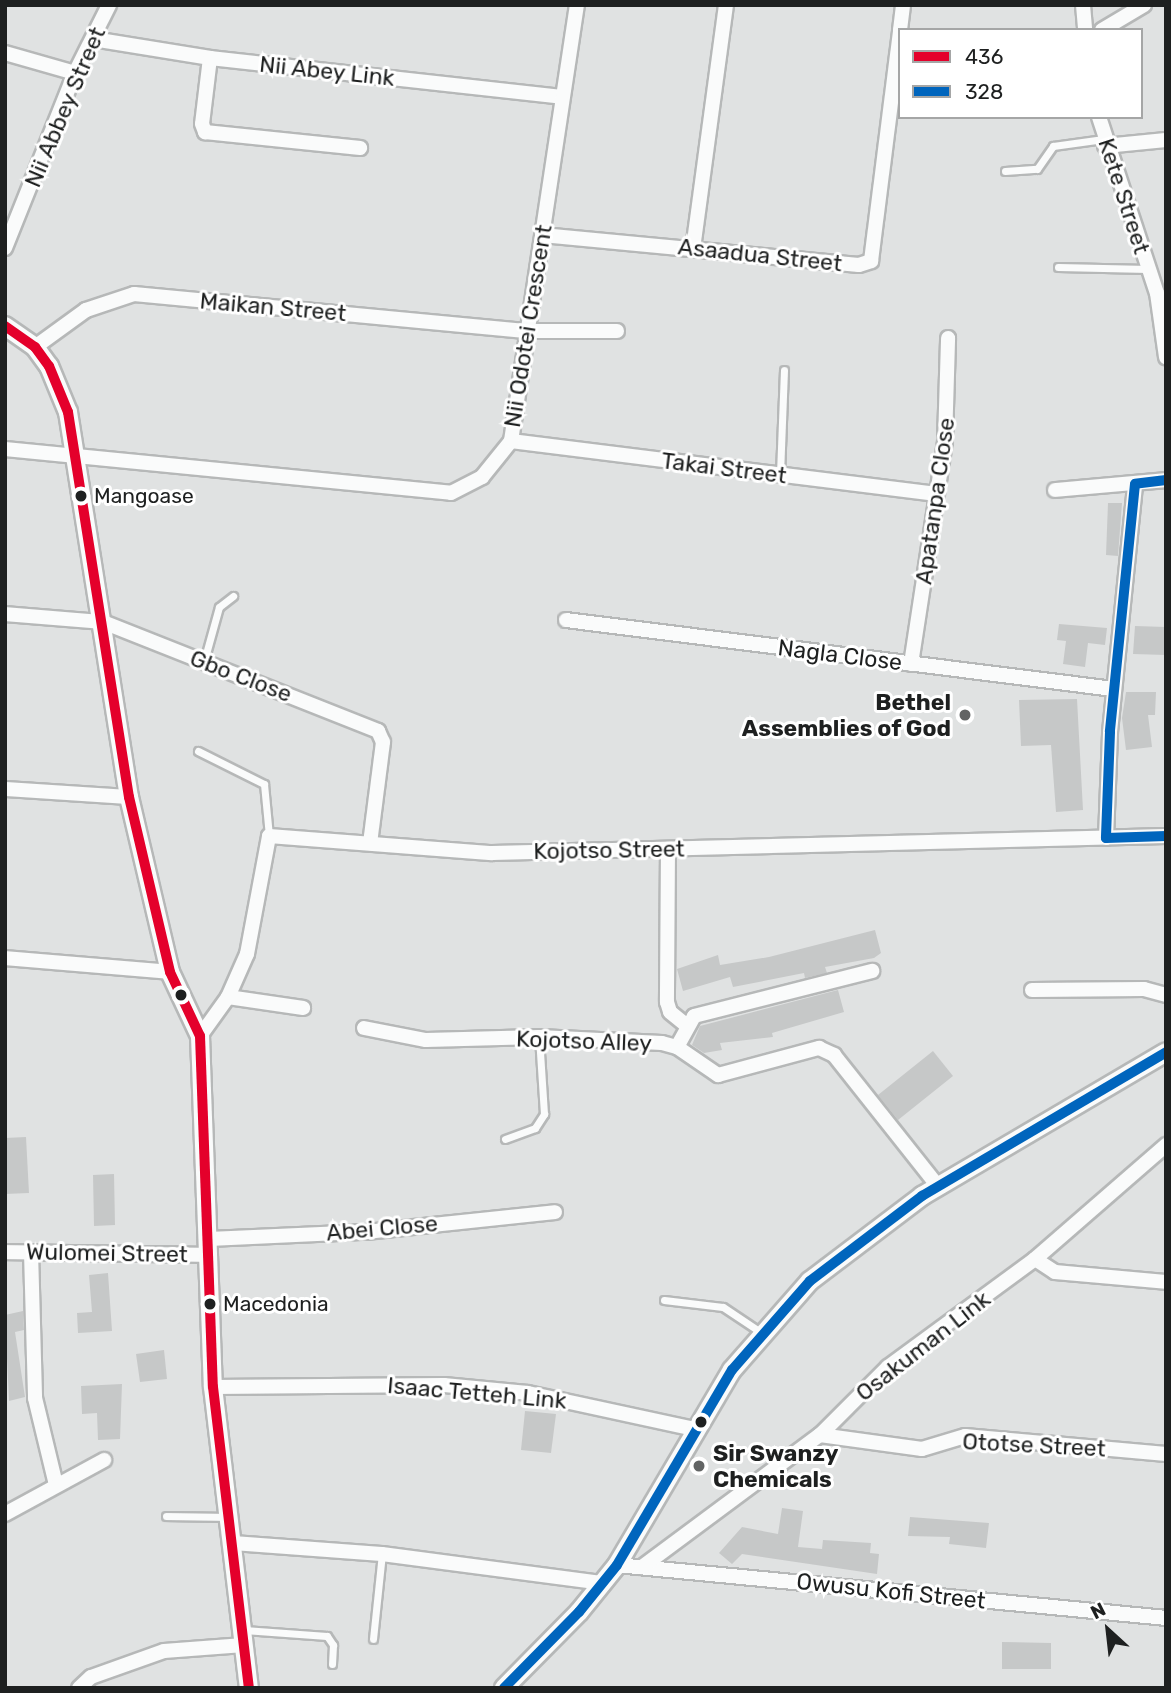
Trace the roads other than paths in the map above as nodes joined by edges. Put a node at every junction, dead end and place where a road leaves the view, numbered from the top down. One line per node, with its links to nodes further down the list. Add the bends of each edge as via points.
1 (109, 5): 10 (street, Nii Abbey Street)
2 (577, 5): 15 (street, Nii Odotei Crescent)
3 (726, 5): 23 (street)
4 (903, 5): 7 (street, Asaadua Street)
5 (1083, 5): 8 (street)
6 (1144, 5): 9 (street)
7 (900, 28)
8 (1085, 28)
9 (1105, 28)
10 (93, 39): 13 (street, Nii Abey Link); 14 (street, Nii Abbey Street)
11 (898, 46): 23 (street, Asaadua Street, via 871,261 859,265)
12 (5, 53): 14 (street)
13 (210, 58): 15 (street, Nii Abey Link); 19 (street, via 202,124 205,132)
14 (75, 73): 22 (street, Nii Abbey Street)
15 (562, 97): 21 (street, Nii Odotei Crescent)
16 (1099, 119): 18 (street, Kete Street)
17 (1166, 140): 18 (street)
18 (1104, 143): 20 (lane, via 1053,146 1037,169); 25 (street, Kete Street)
19 (360, 148)
20 (1005, 171)
21 (542, 235): 23 (street, Asaadua Street); 28 (street, Nii Odotei Crescent)
22 (5, 248)
23 (693, 249)
24 (1058, 267): 25 (lane)
25 (1148, 269): 26 (street, Kete Street)
26 (1161, 293): 32 (street, Kete Street)
27 (5, 326): 31 (street)
28 (526, 331): 29 (street, Maikan Street); 31 (street, Maikan Street, via 134,294 86,310); 34 (street, Nii Odotei Crescent)
29 (617, 331)
30 (948, 338): 41 (street, Apatanpa Close, via 948,413)
31 (35, 347): 36 (street, via 61,388)
32 (1166, 357)
33 (784, 370): 37 (lane)
34 (511, 441): 36 (street, Nii Odotei Crescent, via 482,478 451,493); 37 (street, Takai Street)
35 (5, 449): 36 (street, Nii Odotei Crescent)
36 (76, 455): 45 (street)
37 (780, 475): 41 (street, Takai Street)
38 (1166, 480): 39 (street)
39 (1135, 484): 40 (street); 48 (street)
40 (1055, 490)
41 (937, 494): 47 (street, Apatanpa Close)
42 (233, 596): 46 (lane, via 219,607)
43 (5, 614): 45 (street, Gbo Close)
44 (566, 620): 47 (street, Nagla Close)
45 (103, 622): 46 (street, Gbo Close); 51 (street)
46 (204, 662): 55 (street, Gbo Close, via 378,731 383,742)
47 (911, 664): 48 (street, Nagla Close)
48 (1114, 689): 54 (street)
49 (198, 751): 52 (lane, via 264,784)
50 (5, 789): 51 (street)
51 (129, 797): 59 (street)
52 (269, 836): 55 (street, Kojotso Street); 62 (street, via 252,934)
53 (1166, 836): 54 (street, Kojotso Street)
54 (1106, 838): 56 (street, Kojotso Street)
55 (370, 843): 56 (street, Kojotso Street, via 492,853)
56 (668, 849): 64 (street, via 667,1002 670,1012)
57 (5, 958): 59 (street)
58 (872, 971): 64 (street, via 709,1010)
59 (170, 972): 66 (street)
60 (1032, 990): 61 (street, via 1144,989)
61 (1166, 995)
62 (228, 997): 63 (street); 66 (street)
63 (303, 1008)
64 (686, 1026): 68 (street)
65 (364, 1028): 67 (street, Kojotso Alley, via 426,1040)
66 (200, 1036): 74 (street)
67 (539, 1037): 68 (street, Kojotso Alley, via 635,1040); 70 (lane, via 544,1114 535,1128)
68 (677, 1047): 72 (street, Kojotso Alley, via 718,1074 798,1051 819,1048 834,1055)
69 (1166, 1052): 72 (street)
70 (505, 1139)
71 (1166, 1145): 77 (street, Osakuman Link)
72 (938, 1186): 80 (street, via 838,1256)
73 (555, 1212): 74 (street, Abei Close)
74 (209, 1247): 76 (street, Wulomei Street); 81 (street)
75 (5, 1252): 76 (street, Wulomei Street)
76 (31, 1252): 86 (street, via 35,1398)
77 (1035, 1259): 78 (street, via 1055,1272); 83 (street, Osakuman Link, via 888,1367)
78 (1166, 1282)
79 (664, 1300): 80 (lane, via 723,1307)
80 (762, 1332): 82 (street)
81 (213, 1387): 82 (street, Isaac Tetteh Link, via 444,1385 528,1393); 89 (street)
82 (695, 1429): 92 (street)
83 (820, 1435): 84 (street, Ototse Street, via 922,1449 965,1436); 93 (street, Osakuman Link)
84 (1166, 1454)
85 (104, 1460): 86 (street)
86 (56, 1485): 87 (street)
87 (5, 1514)
88 (166, 1516): 89 (lane)
89 (230, 1517): 90 (street)
90 (233, 1543): 91 (street); 96 (street)
91 (382, 1553): 94 (street); 97 (lane)
92 (617, 1565): 93 (street, Owusu Kofi Street); 94 (street)
93 (642, 1567): 95 (street, Owusu Kofi Street)
94 (603, 1583): 101 (street)
95 (1166, 1618)
96 (243, 1638): 98 (lane, via 327,1636 333,1645); 99 (street, via 164,1651 91,1678); 100 (street)
97 (373, 1639)
98 (332, 1664)
99 (79, 1688)
100 (249, 1688)
101 (504, 1688)

